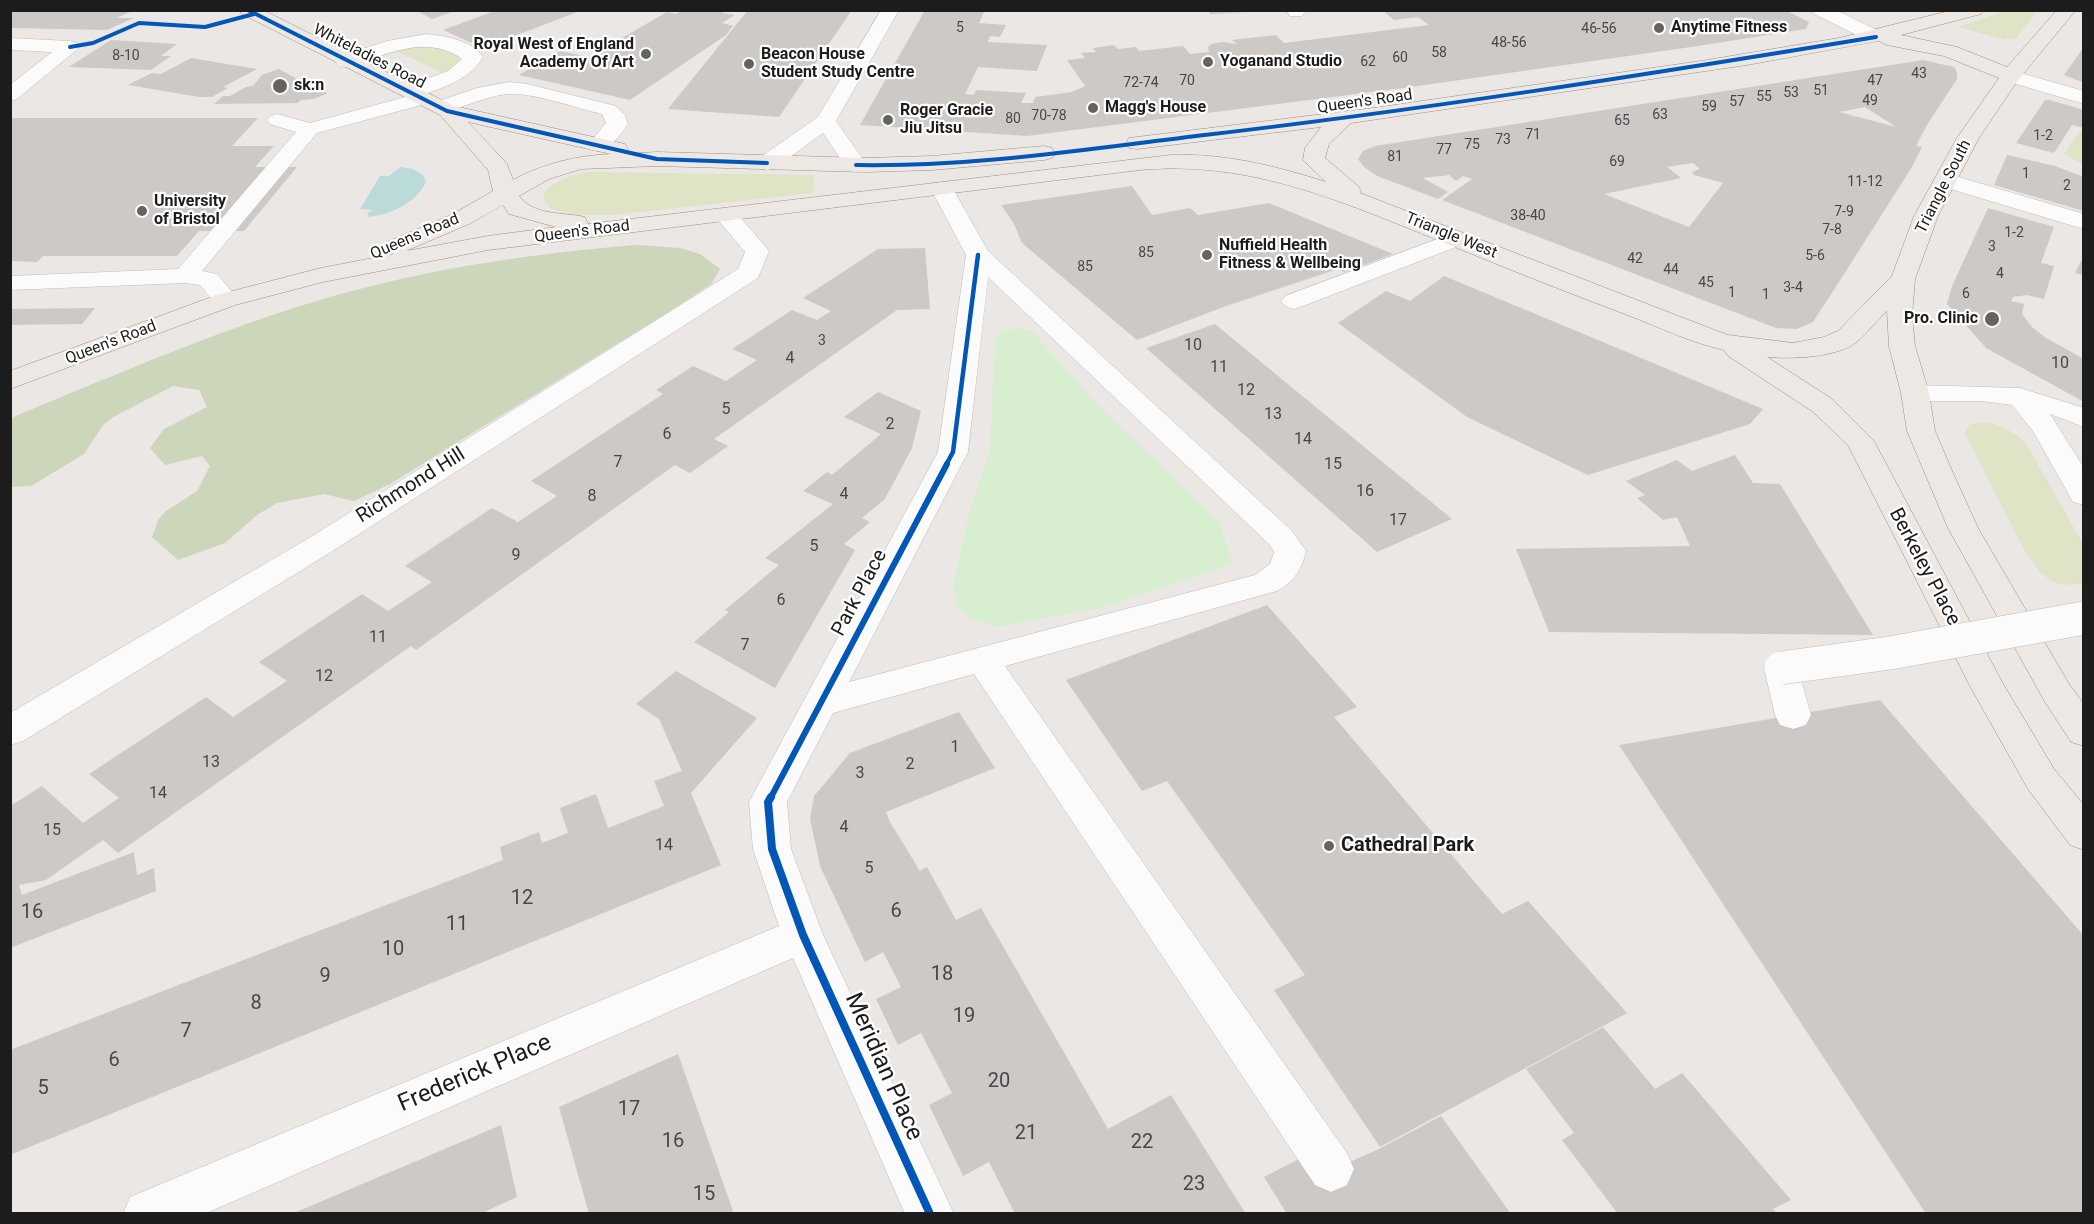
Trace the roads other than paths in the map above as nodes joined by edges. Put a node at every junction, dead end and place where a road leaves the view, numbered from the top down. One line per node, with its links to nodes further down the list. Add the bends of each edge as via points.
1 (248, 10): 8 (main road, Whiteladies Road)
2 (890, 10): 15 (street)
3 (1820, 10): 6 (street)
4 (1975, 10): 6 (main road, Queen's Road)
5 (2067, 10): 9 (main road)
6 (1876, 37): 9 (main road, via 1956,51); 14 (main road, Queen's Road)
7 (10, 44): 10 (street, via 70,47)
8 (345, 61): 12 (main road, Whiteladies Road); 12 (street, via 429,39 458,45 473,57 471,64)
9 (2010, 76): 11 (street); 22 (main road, Triangle South)
10 (10, 95)
11 (2084, 98)
12 (429, 102): 16 (street); 17 (main road); 17 (street, via 498,89 537,92 609,110 617,123); 24 (main road, via 499,169)
13 (277, 120): 16 (street)
14 (1343, 120): 21 (main road, Queen's Road, via 1014,156); 25 (main road, via 1323,137 1314,151 1314,160 1343,187)
15 (826, 121): 20 (street); 21 (street)
16 (310, 129): 32 (street)
17 (599, 145): 18 (main road)
18 (657, 159): 20 (main road, Queen's Road); 24 (main road, Queen's Road, via 579,162 541,174)
19 (1171, 161): 23 (main road, Queen's Road); 25 (main road, Triangle West, via 1217,163 1261,171)
20 (767, 163): 21 (main road, Queen's Road)
21 (856, 165)
22 (1945, 180): 27 (street); 33 (main road, Triangle South, via 1926,216)
23 (942, 189): 26 (main road, Queen's Road); 30 (street)
24 (505, 192): 28 (main road, via 517,208 550,220); 31 (main road, Queens Road, via 461,219)
25 (1373, 205): 29 (main road, Triangle West)
26 (726, 215): 28 (main road, Queen's Road); 47 (street, Richmond Hill, via 757,251 749,273 320,545)
27 (2084, 222)
28 (629, 226): 31 (main road, Queen's Road, via 488,243)
29 (1456, 239): 36 (street); 37 (main road, Triangle West)
30 (978, 255): 44 (street, via 1281,538 1290,551 1281,575 1266,583); 45 (street, Park Place, via 953,452)
31 (321, 275): 35 (main road, Queen's Road)
32 (185, 276): 34 (street); 35 (street, via 208,279)
33 (1903, 279): 37 (main road, Triangle South, via 1847,337 1831,344 1793,351); 39 (main road, via 1899,316 1902,346)
34 (10, 283)
35 (226, 300): 38 (main road, Queen's Road)
36 (1294, 301)
37 (1723, 342): 49 (main road, Berkeley Place, via 1822,405 1860,441 1988,688 2041,779)
38 (10, 381)
39 (1915, 393): 40 (street); 48 (main road, via 1921,431 1963,528 2057,693)
40 (2020, 396): 41 (street); 42 (street, via 2046,428)
41 (2084, 419)
42 (2084, 495)
43 (2084, 618): 46 (street, bridge, via 1780,668)
44 (982, 660): 45 (street); 51 (street)
45 (821, 704): 50 (street, Park Place, via 768,802 772,849)
46 (1793, 715)
47 (10, 731)
48 (2084, 732)
49 (2084, 834)
50 (803, 935): 52 (street, Frederick Place); 53 (street, Meridian Place)
51 (1331, 1169)
52 (147, 1214)
53 (930, 1214)

